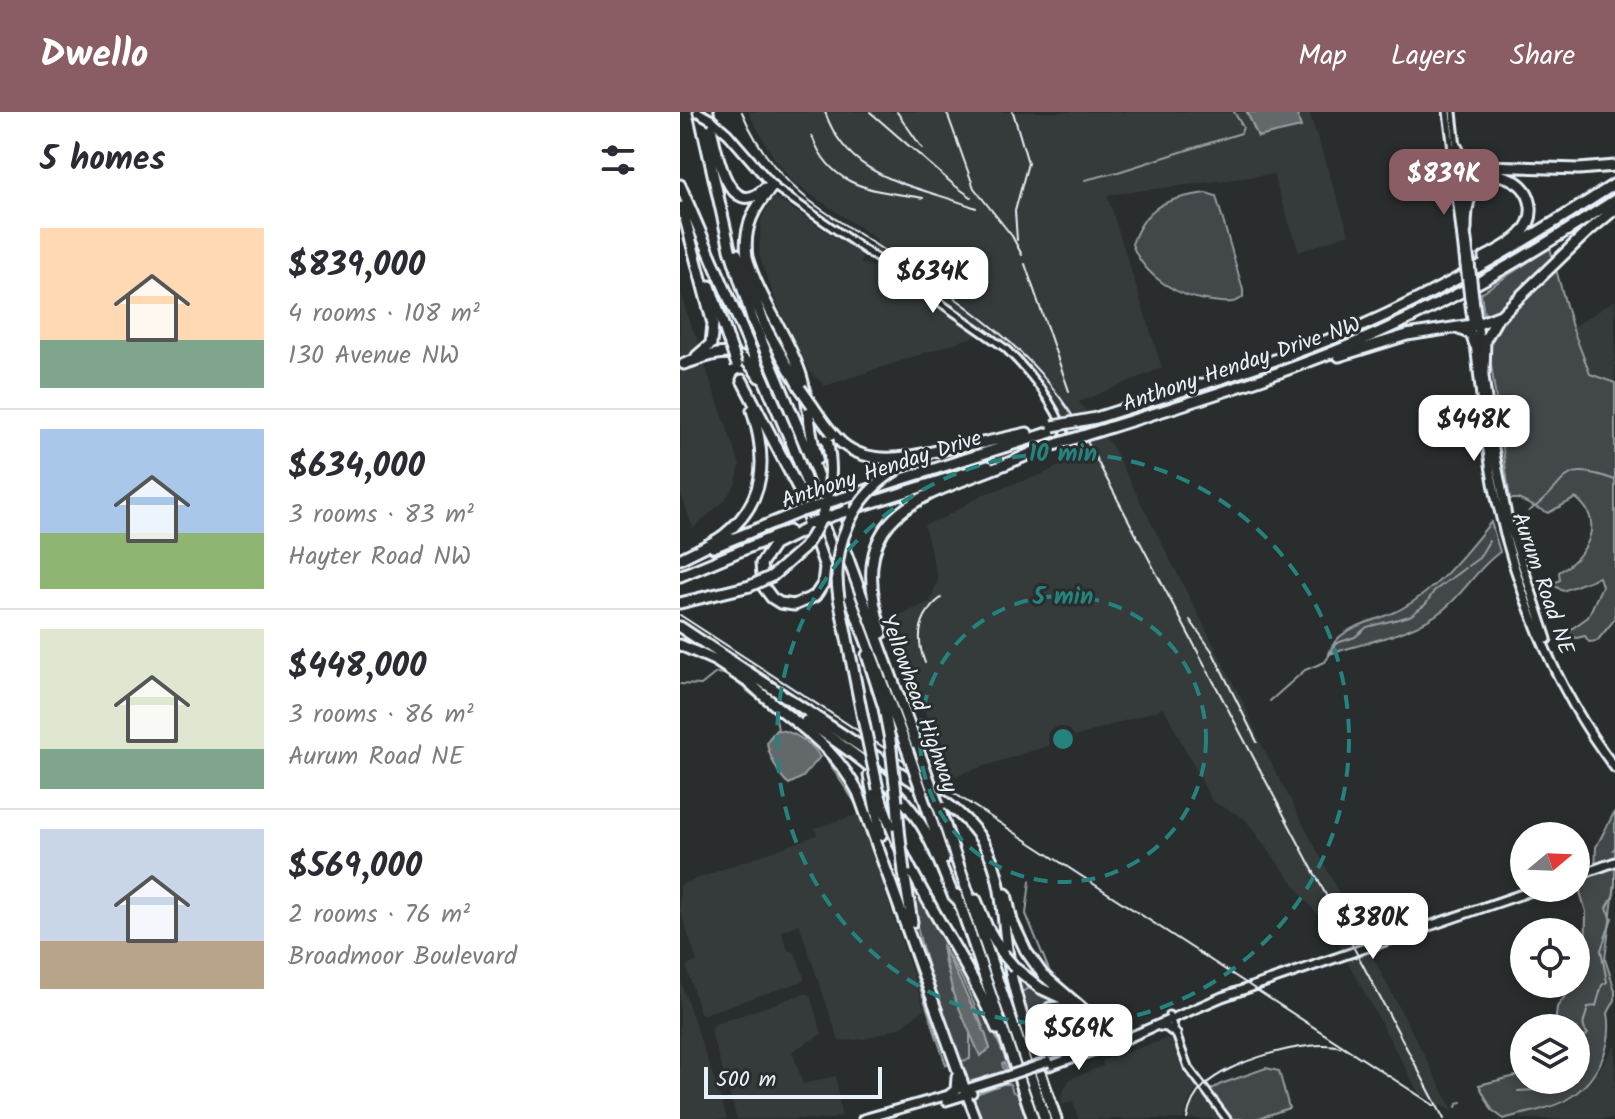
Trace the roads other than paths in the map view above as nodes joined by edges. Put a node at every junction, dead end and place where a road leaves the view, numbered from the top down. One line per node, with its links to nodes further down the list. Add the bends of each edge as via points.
1 (699, 112): 3 (main road, bridge); 6 (highway)
2 (1450, 112): 5 (street); 9 (street)
3 (710, 116): 4 (main road); 11 (highway, via 731,190 746,197)
4 (734, 141): 11 (main road); 11 (main road, via 760,157)
5 (1457, 148): 7 (highway, via 1462,160); 9 (street)
6 (710, 163): 28 (highway, bridge, via 752,294 773,343); 36 (highway, Yellowhead Highway, via 747,303)
7 (1475, 164): 8 (highway); 9 (highway)
8 (1615, 166)
9 (1457, 169): 10 (highway); 17 (main road); 18 (main road)
10 (1503, 175): 17 (highway, via 1483,181 1470,194); 19 (highway, via 1529,198 1525,230)
11 (770, 184): 33 (street, via 1005,348 1045,395); 36 (highway, via 752,214 747,257 801,377 810,434)
12 (1615, 184): 19 (highway, Anthony Henday Drive NW, via 1499,257)
13 (680, 185): 34 (highway)
14 (1615, 200): 27 (highway, Anthony Henday Drive NW, via 1442,303)
15 (681, 204): 24 (highway, via 714,331 709,347); 26 (highway, bridge)
16 (1615, 209): 20 (highway)
17 (1466, 230): 18 (main road)
18 (1467, 264): 21 (main road, Aurum Road NE, bridge)
19 (1414, 302): 29 (highway, Anthony Henday Drive NW, via 1277,360)
20 (1501, 315): 21 (highway); 25 (highway, via 1485,340)
21 (1475, 324): 22 (highway); 23 (main road, Aurum Road NE); 25 (main road, Aurum Road NE)
22 (1454, 327): 23 (highway, via 1471,334); 27 (highway, via 1382,341)
23 (1475, 345): 46 (main road, Aurum Road NE, via 1494,485 1516,570 1560,679)
24 (682, 365): 34 (highway, via 721,352 747,361)
25 (1484, 371): 46 (main road, Aurum Road NE, via 1498,473 1522,566 1556,664)
26 (742, 380): 35 (highway, via 797,486 825,567 815,596 794,605 780,603 763,586 761,564 774,545); 37 (highway, via 762,448 759,484 733,527)
27 (1256, 381): 32 (highway, Anthony Henday Drive NW, bridge)
28 (812, 405): 31 (highway, via 842,443 872,457 890,459); 40 (highway, bridge, via 827,440 832,472 828,500 804,548 772,576 750,586)
29 (1096, 418): 30 (highway, Anthony Henday Drive, bridge)
30 (1054, 428): 31 (highway); 37 (highway, Anthony Henday Drive, bridge, via 799,512)
31 (985, 443): 39 (highway, bridge, via 934,454 898,469 869,492 846,529 838,561)
32 (1040, 449): 35 (highway, Anthony Henday Drive, bridge); 44 (highway, via 927,495 901,510 882,535 870,572 872,592)
33 (1070, 449)
34 (802, 471): 39 (highway, Yellowhead Highway)
35 (808, 526): 38 (highway, Anthony Henday Drive)
36 (841, 539): 44 (highway, Yellowhead Highway)
37 (680, 560)
38 (680, 576)
39 (844, 598): 45 (highway); 52 (highway, Yellowhead Highway, bridge, via 871,650); 54 (highway, bridge, via 884,708 909,914)
40 (680, 603)
41 (680, 627): 48 (highway)
42 (680, 645): 43 (highway)
43 (750, 683): 52 (highway, via 851,751 891,786 922,826); 53 (highway, via 820,739 850,776)
44 (901, 698): 47 (highway, Yellowhead Highway, bridge)
45 (861, 711): 53 (highway, bridge, via 878,825); 65 (highway, bridge, via 878,789 902,852 984,1000)
46 (1615, 766)
47 (938, 805): 55 (highway, bridge, via 1003,954 1040,988); 73 (highway, Yellowhead Highway)
48 (971, 824): 55 (highway, via 999,867 1012,921 1026,951 1051,983); 74 (highway, via 996,867 1013,983)
49 (1615, 862): 50 (main road)
50 (1590, 871)
51 (1510, 898): 56 (main road)
52 (958, 900): 65 (highway, Yellowhead Highway)
53 (904, 915): 54 (highway)
54 (932, 994): 64 (highway)
55 (1085, 1011): 58 (highway)
56 (1170, 1017): 57 (main road); 59 (street); 60 (main road)
57 (1152, 1027): 59 (main road, via 1163,1026); 61 (main road)
58 (1091, 1028): 60 (highway, via 1102,1036); 61 (highway); 62 (highway); 74 (highway, via 1078,1012 1063,1006 1050,1008 1038,1022 1037,1046)
59 (1176, 1034): 75 (street, via 1187,1065)
60 (1118, 1037): 61 (main road)
61 (1099, 1046): 62 (main road); 63 (main road)
62 (1084, 1049): 63 (main road)
63 (1049, 1064): 66 (main road, bridge)
64 (957, 1069): 66 (highway); 67 (highway)
65 (1020, 1081): 72 (highway, Yellowhead Highway)
66 (965, 1092): 67 (main road); 68 (main road)
67 (951, 1097): 68 (main road); 69 (main road); 70 (main road)
68 (970, 1105): 71 (main road)
69 (863, 1119)
70 (881, 1119)
71 (976, 1119)
72 (1033, 1119)
73 (1045, 1119)
74 (1056, 1119)
75 (1227, 1119)

